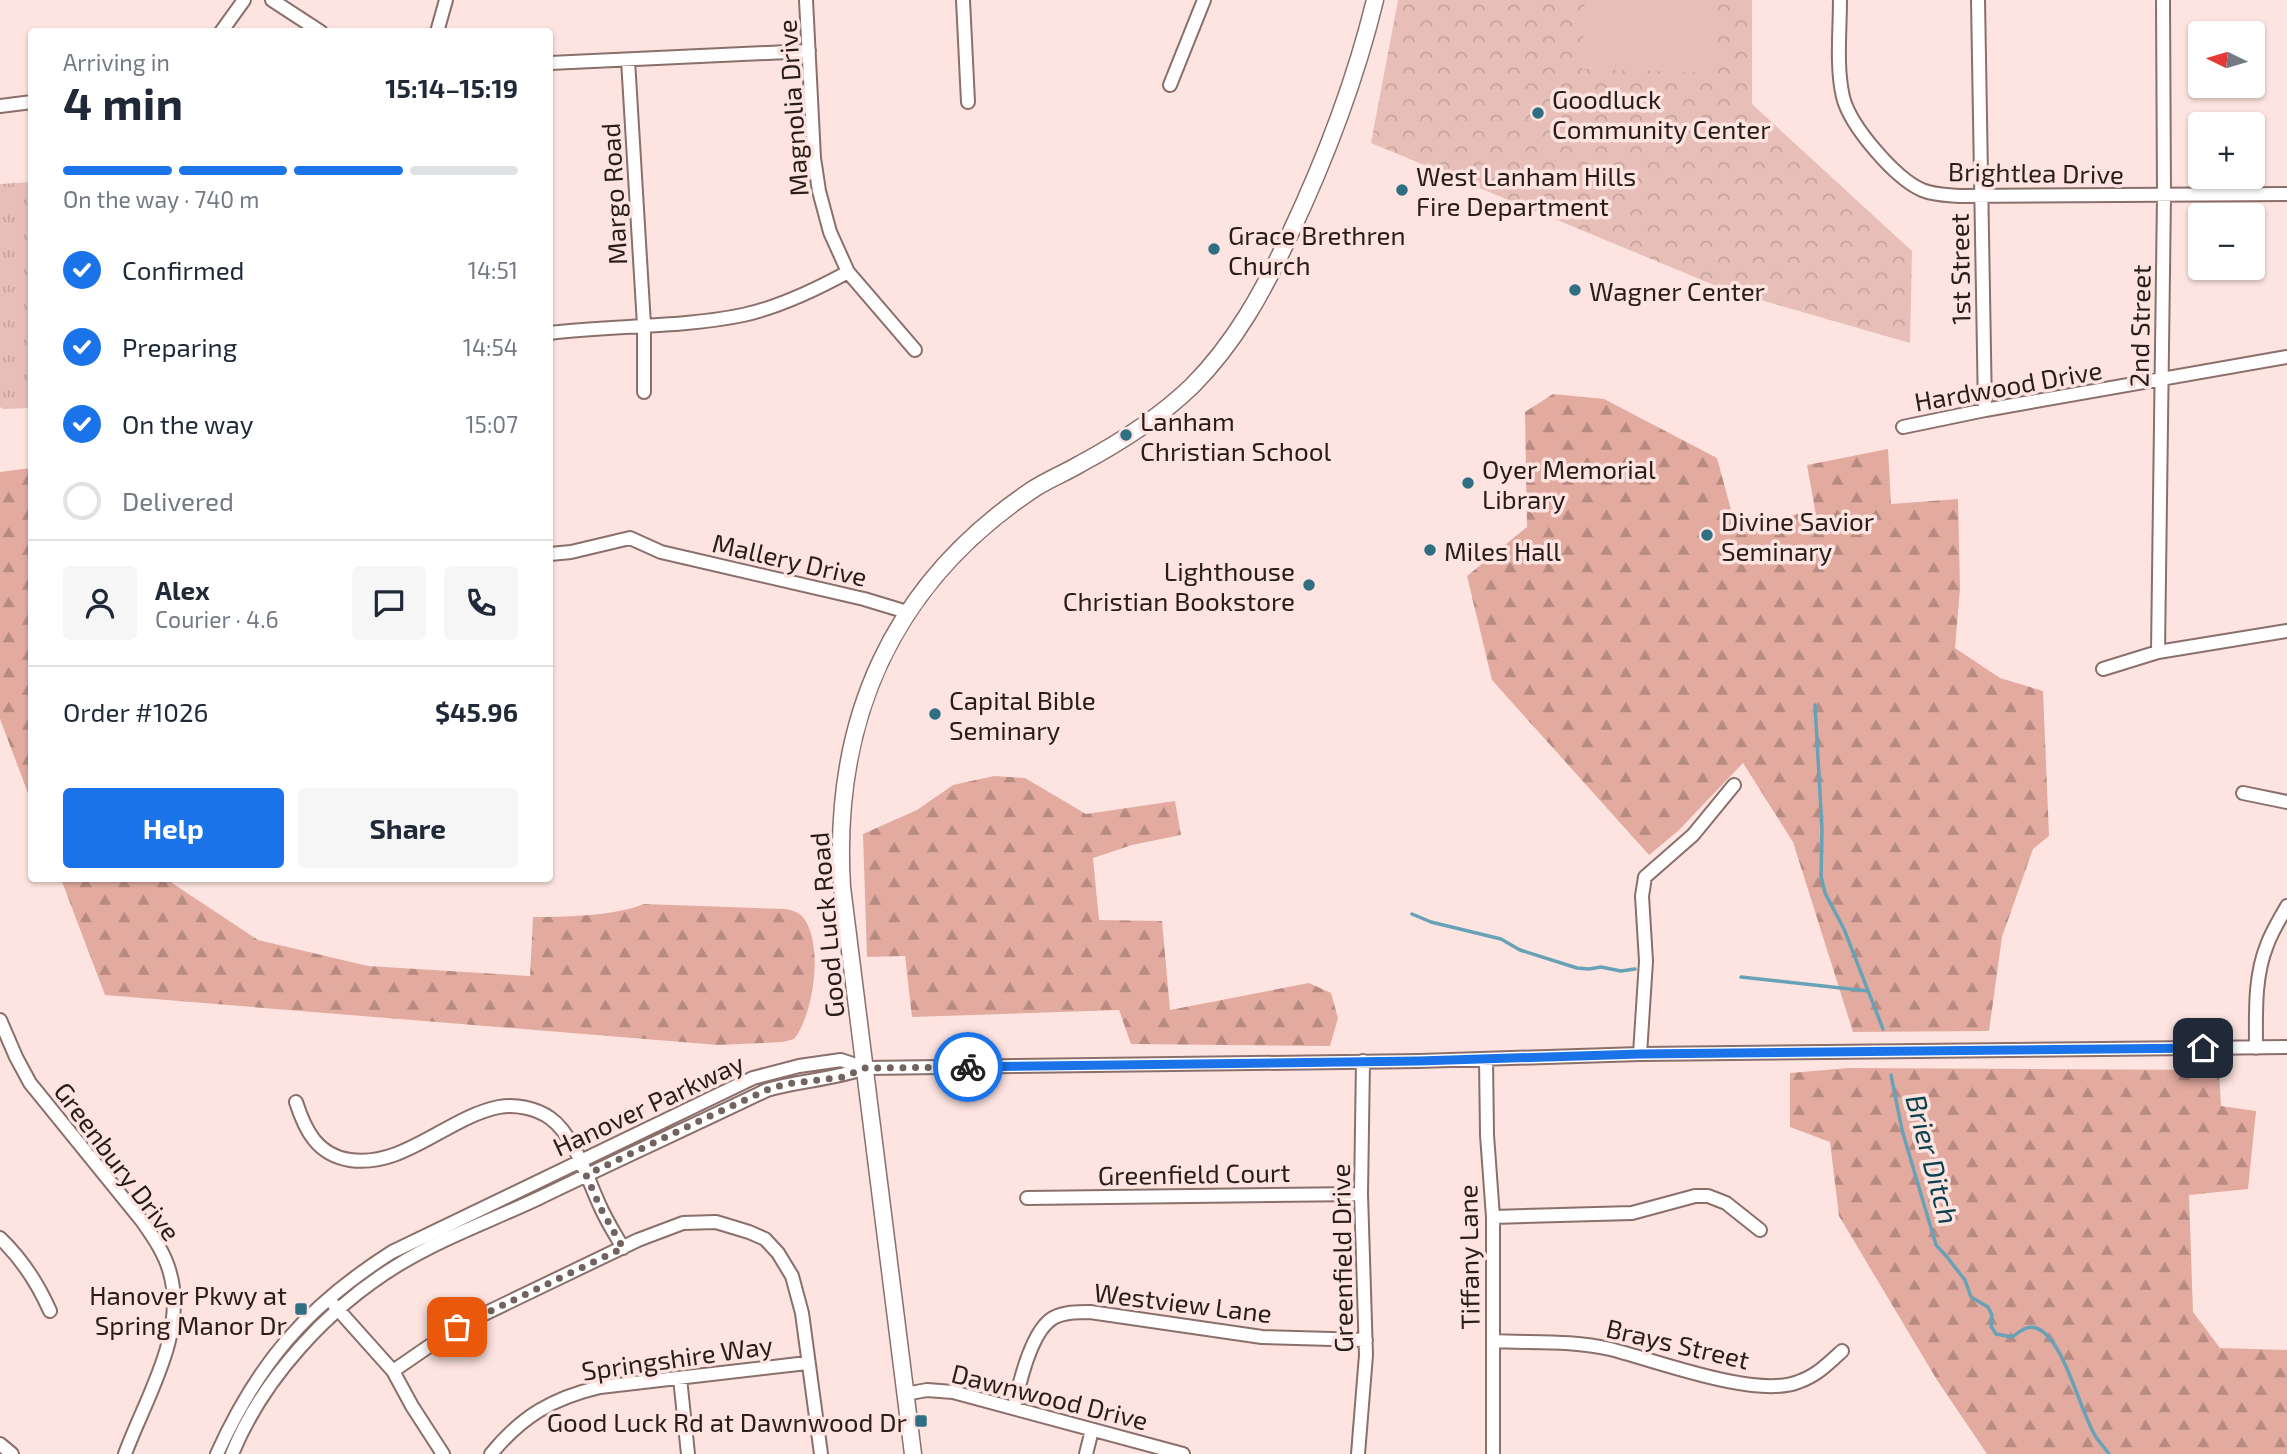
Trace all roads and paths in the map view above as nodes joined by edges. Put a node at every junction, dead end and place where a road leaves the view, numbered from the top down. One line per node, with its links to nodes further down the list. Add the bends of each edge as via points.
1 (244, 0): 11 (street)
2 (272, 0): 12 (street)
3 (446, 0): 13 (street)
4 (806, 0): 14 (street, Magnolia Drive)
5 (963, 0): 19 (street)
6 (1204, 0): 17 (street)
7 (1375, 0): 34 (main road, Good Luck Road, via 1314,183 1265,286 1230,342 1156,418 1035,488 984,525 952,555)
8 (1840, 0): 22 (street, Brightlea Drive, via 1841,87 1859,130 1909,183 1931,193)
9 (1978, 0): 22 (street, 1st Street)
10 (2163, 0): 23 (street, 2nd Street)
11 (224, 28)
12 (315, 28)
13 (438, 28)
14 (808, 51): 15 (street); 24 (street, Magnolia Drive, via 818,191)
15 (628, 60): 16 (street); 25 (street, Margo Road)
16 (553, 63)
17 (1170, 85)
18 (28, 102): 20 (street)
19 (968, 102)
20 (0, 106)
21 (2287, 194): 23 (street, Brightlea Drive)
22 (1980, 196): 23 (street, Brightlea Drive); 31 (street, 1st Street)
23 (2164, 196): 29 (street, 2nd Street)
24 (848, 272): 25 (street, via 803,295 745,314); 27 (street, Magnolia Drive)
25 (644, 325): 26 (street); 30 (street, Margo Road)
26 (553, 333)
27 (915, 350)
28 (2287, 357): 29 (street, Hardwood Drive)
29 (2161, 380): 31 (street, Hardwood Drive); 36 (street, 2nd Street)
30 (644, 392)
31 (1985, 410): 32 (street, Hardwood Drive)
32 (1903, 427)
33 (553, 554): 34 (street, Mallery Drive, via 630,538 661,552)
34 (907, 612): 48 (main road, Good Luck Road, via 863,707 840,831 844,908)
35 (2287, 631): 36 (street)
36 (2158, 652): 37 (street)
37 (2103, 669)
38 (1734, 785): 45 (street, via 1693,835 1645,877)
39 (2243, 793): 40 (street)
40 (2287, 802)
41 (2287, 906): 44 (street, via 2261,965)
42 (0, 1020): 72 (street, Greenbury Drive, via 30,1083 142,1221 170,1273 169,1337)
43 (2287, 1047): 44 (street)
44 (2256, 1048): 45 (street)
45 (1640, 1054): 46 (street)
46 (1486, 1059): 47 (street); 54 (street, Tiffany Lane)
47 (1363, 1060): 48 (street); 52 (street, Greenfield Drive)
48 (865, 1068): 50 (street, Hanover Parkway, via 841,1060 752,1078); 51 (street, Hanover Parkway, via 843,1077 767,1090); 67 (main road, Good Luck Road)
49 (296, 1102): 50 (street, via 312,1139 344,1159 385,1158 492,1109 509,1106 548,1117)
50 (580, 1161): 51 (street); 58 (street, Hanover Parkway, via 392,1252)
51 (586, 1175): 57 (street); 60 (street, Hanover Parkway, via 444,1240)
52 (1361, 1194): 53 (street, Greenfield Court); 61 (street, Greenfield Drive)
53 (1027, 1198)
54 (1493, 1217): 55 (street, via 1632,1213 1708,1196 1726,1203); 62 (street, Tiffany Lane)
55 (1760, 1230)
56 (0, 1238): 59 (street, via 32,1277)
57 (623, 1248): 64 (street, via 668,1227 694,1222 716,1222 758,1235 778,1253 796,1287); 65 (street, via 457,1327)
58 (328, 1298): 60 (street); 73 (street, Hanover Parkway, via 276,1352 250,1389)
59 (50, 1311)
60 (338, 1311): 65 (street); 74 (street, Hanover Parkway, via 284,1368 254,1410)
61 (1366, 1340): 68 (street, Westview Lane, via 1262,1337 1068,1312 1042,1329 1021,1376); 82 (street, Greenfield Drive)
62 (1493, 1341): 63 (street, Brays Street, via 1580,1344 1769,1386 1797,1383 1820,1371); 83 (street, Tiffany Lane)
63 (1842, 1351)
64 (807, 1363): 66 (street, Springshire Way); 78 (street)
65 (393, 1371): 75 (street)
66 (680, 1378): 76 (street, Springshire Way, via 568,1395 531,1415); 77 (street)
67 (905, 1395): 68 (street, Dawnwood Drive, via 944,1391); 79 (main road, Good Luck Road)
68 (1014, 1408): 69 (street, Dawnwood Drive)
69 (1091, 1430): 80 (street); 81 (street, Dawnwood Drive)
70 (0, 1444): 71 (street)
71 (12, 1454)
72 (125, 1454)
73 (217, 1454)
74 (232, 1454)
75 (443, 1454)
76 (491, 1454)
77 (688, 1454)
78 (821, 1454)
79 (913, 1454)
80 (1086, 1454)
81 (1183, 1454)
82 (1358, 1454)
83 (1493, 1454)

